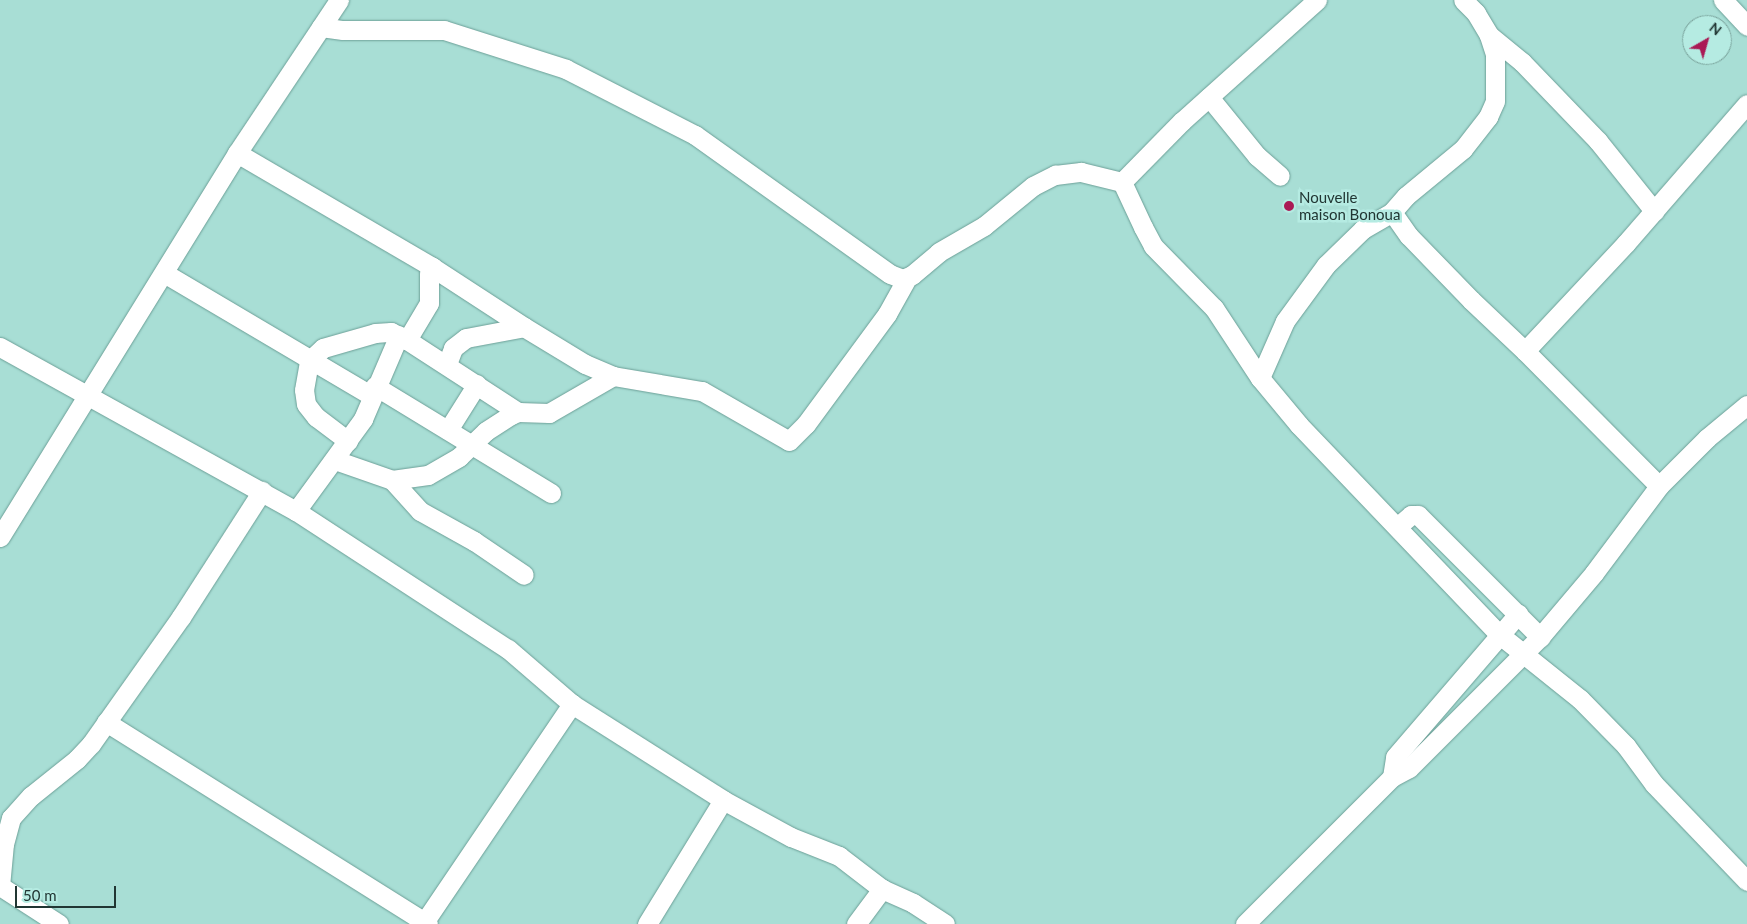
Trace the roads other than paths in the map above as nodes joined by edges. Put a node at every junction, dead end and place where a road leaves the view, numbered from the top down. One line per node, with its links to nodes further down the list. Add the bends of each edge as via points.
1 (339, 0): 6 (street)
2 (1317, 0): 8 (street)
3 (1463, 0): 7 (street, via 1476,13)
4 (1723, 0): 5 (street)
5 (1747, 26)
6 (321, 27): 10 (street); 17 (street, via 444,30 566,70 695,135 890,274)
7 (1489, 35): 13 (street, via 1522,62 1560,101 1616,161); 14 (street, via 1495,54 1497,85 1495,102 1488,117 1463,149 1406,196)
8 (1209, 96): 11 (street, via 1257,156); 12 (street)
9 (1747, 104): 13 (street)
10 (237, 153): 15 (street); 16 (street)
11 (1280, 176)
12 (1122, 182): 17 (street, via 1082,172 1055,175 1033,186 984,226 939,252); 25 (street, via 1153,246 1214,308)
13 (1654, 211): 21 (street)
14 (1392, 212): 21 (street, via 1409,236); 25 (street, via 1362,229 1326,265 1291,311)
15 (432, 267): 18 (street); 19 (street, via 429,303)
16 (164, 273): 22 (street); 28 (street)
17 (907, 278): 24 (street, via 887,314 790,441 702,392)
18 (524, 326): 23 (street, via 466,338 453,348); 24 (street, via 578,360)
19 (403, 337): 22 (street, via 380,332 347,340 323,348); 23 (street); 27 (street)
20 (0, 346): 28 (street)
21 (1526, 351): 36 (street)
22 (309, 361): 27 (street); 32 (street, via 304,390 306,404 316,417)
23 (447, 364): 26 (street)
24 (614, 376): 30 (street, via 549,413)
25 (1260, 378): 40 (street, via 1299,425)
26 (476, 384): 30 (street); 31 (street)
27 (373, 391): 31 (street); 32 (street, via 363,419)
28 (88, 394): 37 (street); 41 (street)
29 (1747, 405): 36 (street, via 1707,438)
30 (518, 412): 33 (street, via 486,431)
31 (448, 430): 33 (street)
32 (348, 441): 34 (street)
33 (471, 445): 35 (street, via 459,457 428,476); 38 (street)
34 (335, 460): 35 (street); 39 (street)
35 (392, 480): 44 (street, via 420,511 474,541)
36 (1659, 486): 47 (street, via 1594,574)
37 (262, 490): 39 (street); 50 (street, via 181,616)
38 (551, 493)
39 (296, 511): 49 (street, via 508,649)
40 (1398, 526): 42 (street, via 1416,514); 43 (street)
41 (0, 537)
42 (1461, 555): 43 (street); 45 (street)
43 (1445, 574): 46 (street)
44 (524, 575)
45 (1518, 614): 46 (street); 47 (street)
46 (1500, 634): 48 (street); 51 (street, via 1395,757)
47 (1540, 637): 48 (street)
48 (1521, 654): 51 (street, via 1409,768); 53 (street, via 1580,699 1626,746 1654,784)
49 (572, 704): 52 (street); 56 (street)
50 (106, 722): 54 (street, via 77,759 31,796 11,818 4,844); 56 (street)
51 (1392, 777): 61 (street)
52 (723, 800): 55 (street, via 791,837 839,856); 58 (street)
53 (1747, 881)
54 (0, 886): 57 (street)
55 (882, 889): 59 (street); 60 (street, via 913,903)
56 (425, 923)
57 (59, 924)
58 (648, 924)
59 (856, 924)
60 (945, 924)
61 (1245, 924)

